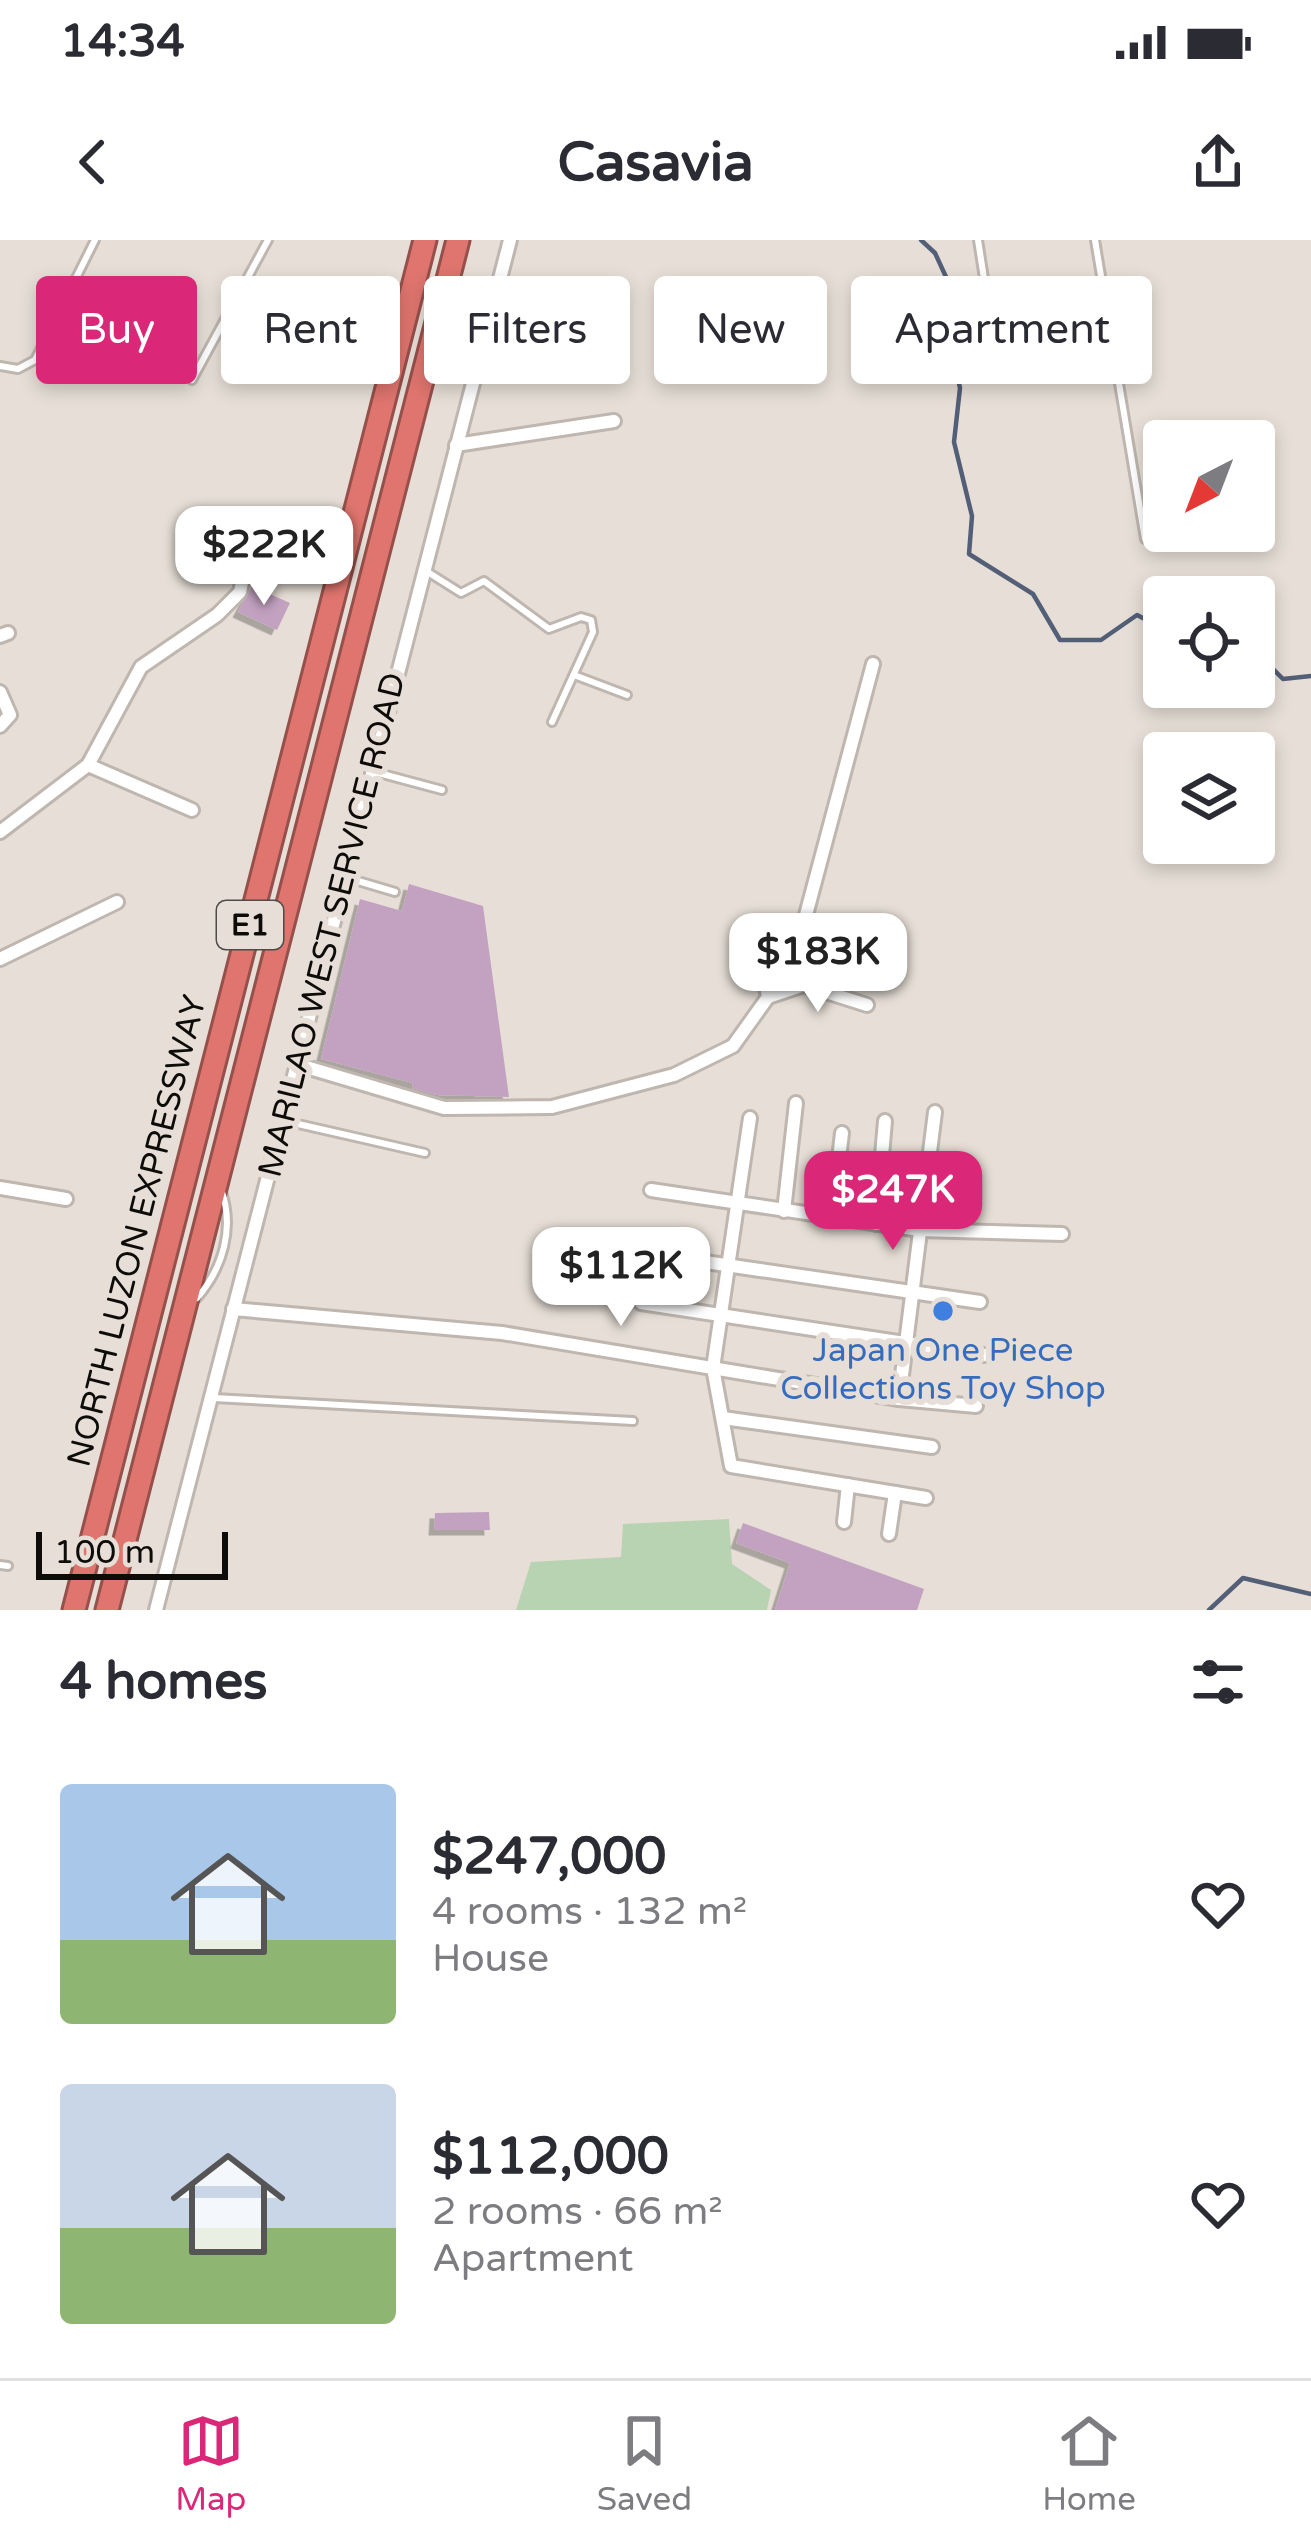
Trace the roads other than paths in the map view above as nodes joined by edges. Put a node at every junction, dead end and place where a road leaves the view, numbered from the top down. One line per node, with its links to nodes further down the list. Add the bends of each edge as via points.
1 (95, 240): 9 (lane, via 35,360 18,369)
2 (268, 240): 10 (lane)
3 (425, 240): 71 (highway, NORTH LUZON EXPRESSWAY / E1)
4 (458, 240): 72 (highway, NORTH LUZON EXPRESSWAY / E1)
5 (510, 240): 12 (street, MARILAO WEST SERVICE ROAD)
6 (978, 240): 8 (lane)
7 (1095, 240): 14 (lane)
8 (984, 276)
9 (0, 365)
10 (197, 371)
11 (614, 422): 12 (street)
12 (456, 445): 15 (street, MARILAO WEST SERVICE ROAD)
13 (231, 522): 22 (street, via 245,569 240,592 141,667)
14 (1143, 533)
15 (424, 569): 17 (lane, via 461,593 484,581 549,629 591,620); 23 (street, MARILAO WEST SERVICE ROAD)
16 (873, 664): 31 (street, via 802,930 758,940)
17 (574, 674): 19 (lane); 20 (lane)
18 (0, 692): 21 (street, via 10,715)
19 (627, 695)
20 (552, 722)
21 (0, 725)
22 (88, 765): 25 (street); 26 (street)
23 (372, 770): 24 (lane); 27 (street, MARILAO WEST SERVICE ROAD)
24 (442, 790)
25 (192, 810)
26 (0, 832)
27 (344, 876): 28 (lane); 33 (street, MARILAO WEST SERVICE ROAD)
28 (395, 892)
29 (117, 902): 30 (street)
30 (0, 959)
31 (768, 997): 32 (street, via 804,985); 33 (street, via 733,1046 674,1075 552,1107 444,1108)
32 (867, 1005)
33 (296, 1064): 37 (street, MARILAO WEST SERVICE ROAD)
34 (796, 1102): 45 (street)
35 (934, 1112): 48 (street)
36 (749, 1118): 44 (street)
37 (282, 1120): 40 (lane); 55 (street, MARILAO WEST SERVICE ROAD)
38 (885, 1120): 47 (street)
39 (842, 1133): 46 (street)
40 (425, 1154)
41 (0, 1188): 43 (street)
42 (651, 1190): 44 (street)
43 (66, 1199)
44 (737, 1204): 45 (street); 51 (street)
45 (784, 1211): 46 (street)
46 (832, 1218): 47 (street)
47 (876, 1224): 48 (street)
48 (920, 1231): 49 (street); 52 (street)
49 (1062, 1234)
50 (657, 1255): 51 (street)
51 (727, 1265): 52 (street); 56 (street)
52 (912, 1293): 53 (street); 57 (street)
53 (980, 1302)
54 (640, 1303): 56 (street)
55 (233, 1309): 59 (street, via 502,1334); 60 (street, MARILAO WEST SERVICE ROAD)
56 (721, 1315): 57 (street); 59 (street)
57 (906, 1342): 58 (street); 61 (street)
58 (984, 1354)
59 (713, 1368): 61 (street); 63 (street)
60 (210, 1397): 64 (lane); 73 (street, MARILAO WEST SERVICE ROAD)
61 (899, 1399): 62 (street)
62 (976, 1406)
63 (723, 1418): 65 (street); 66 (street, via 731,1466)
64 (633, 1421)
65 (932, 1448)
66 (848, 1485): 67 (street); 69 (street)
67 (896, 1493): 68 (street); 70 (street)
68 (926, 1498)
69 (844, 1522)
70 (890, 1534)
71 (74, 1610)
72 (106, 1610)
73 (156, 1610)

